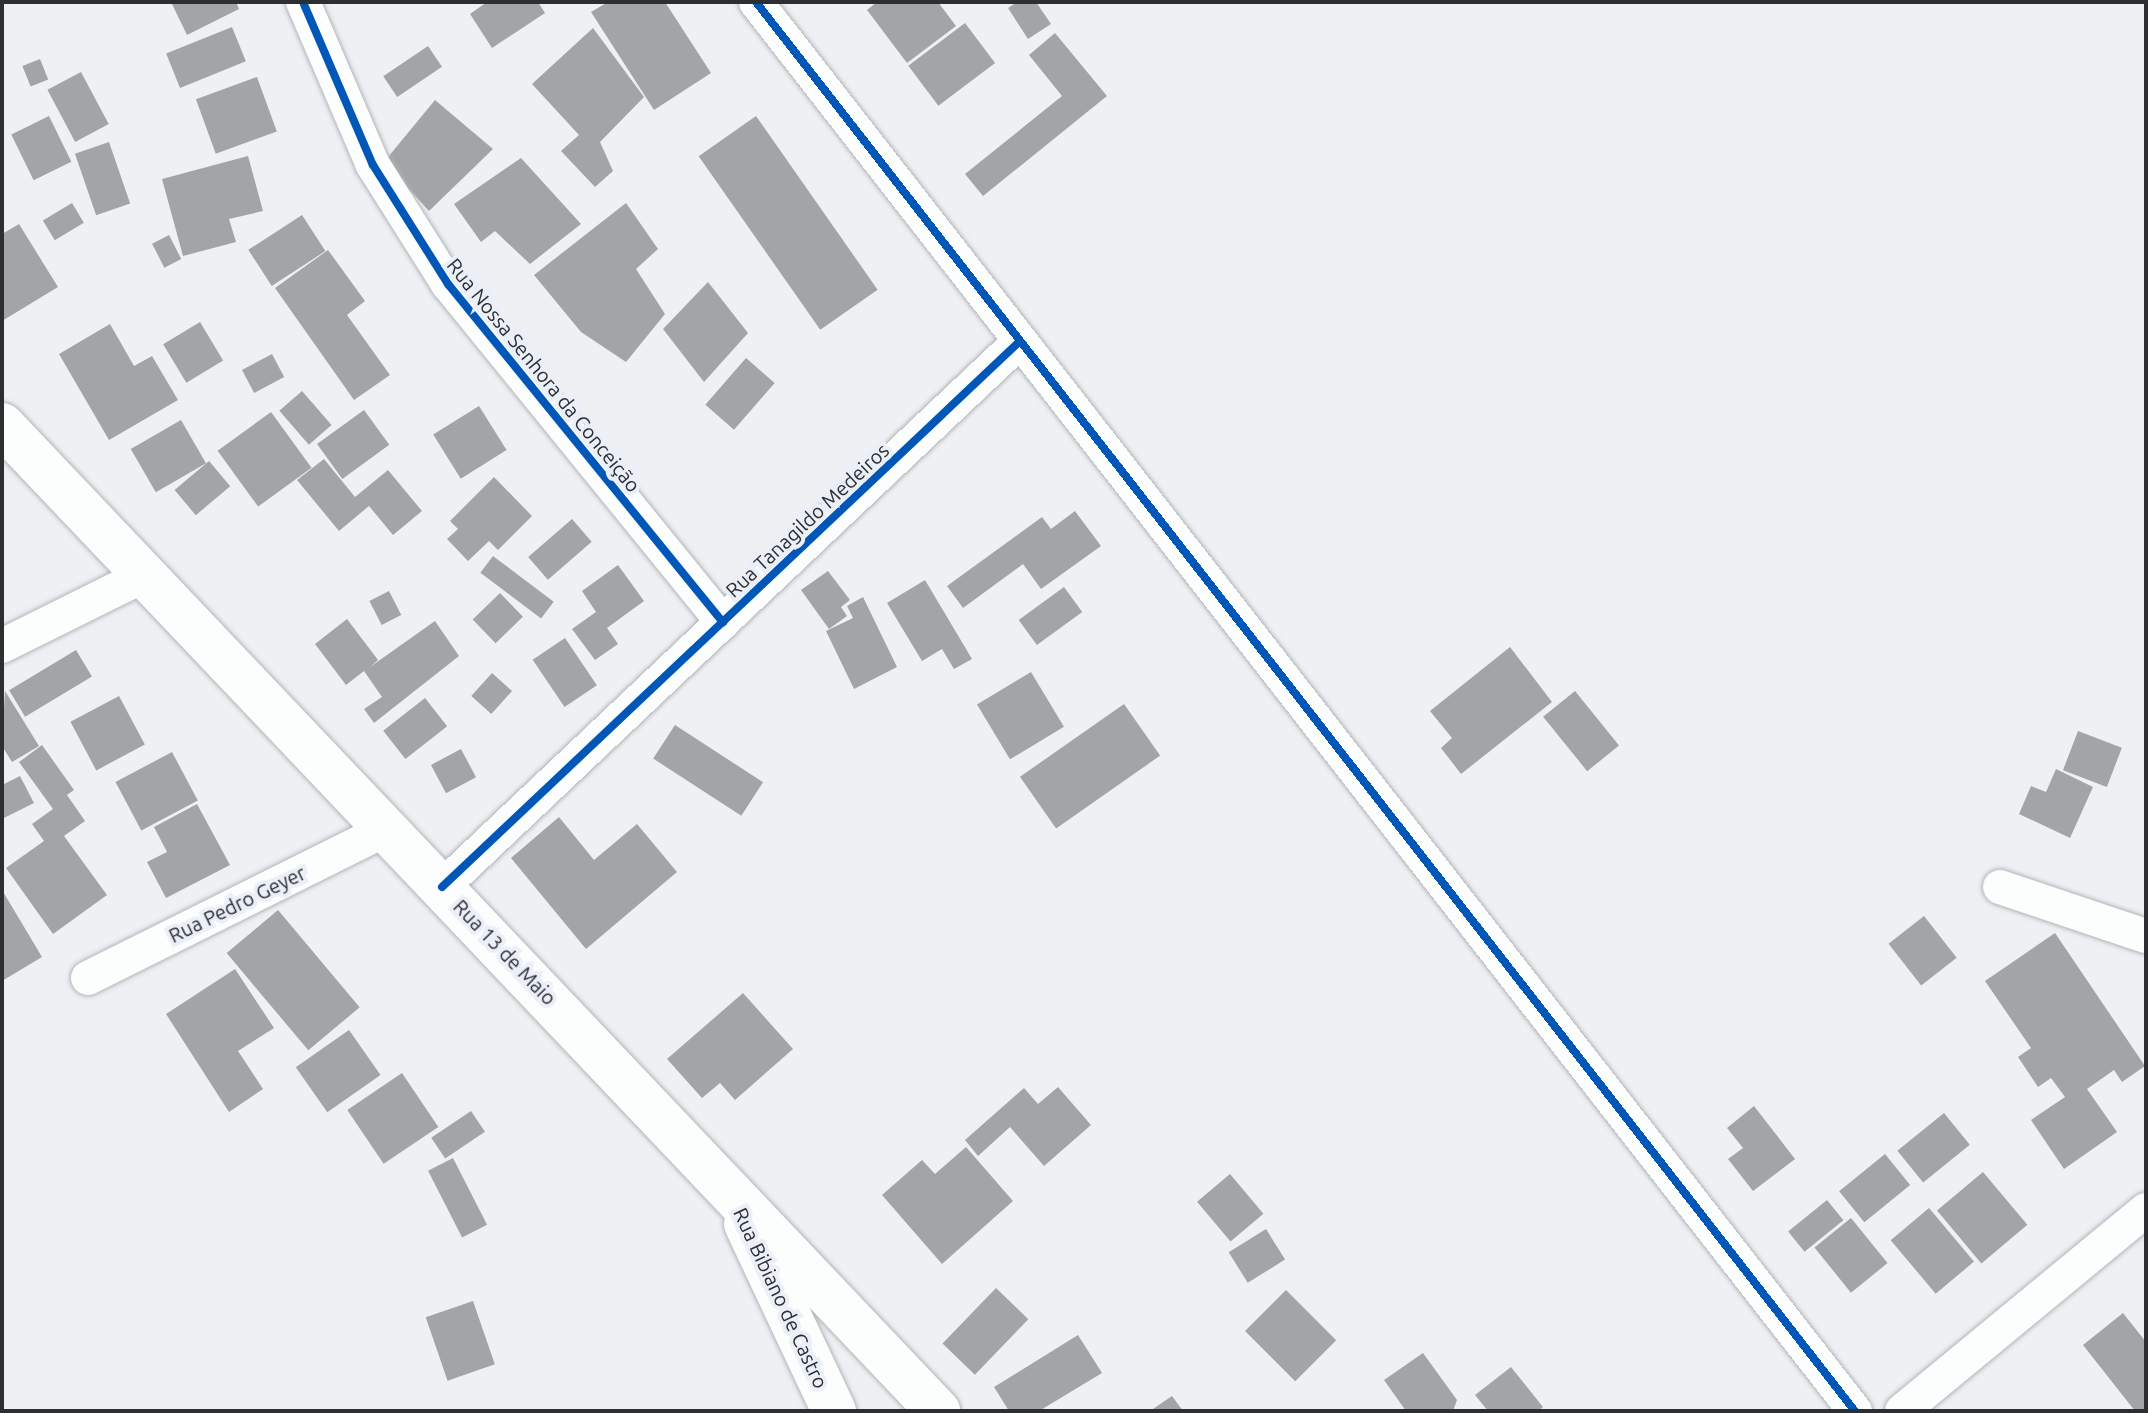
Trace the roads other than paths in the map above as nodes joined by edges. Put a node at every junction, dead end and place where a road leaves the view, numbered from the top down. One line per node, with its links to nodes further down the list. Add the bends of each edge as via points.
1 (303, 2): 6 (street, Rua Nossa Senhora da Conceição, via 373,165 448,284)
2 (756, 2): 3 (street)
3 (1020, 341): 6 (street, Rua Tanagildo Medeiros); 17 (street)
4 (2, 425): 5 (main road, Rua 13 de Maio)
5 (141, 577): 7 (street); 8 (main road, Rua 13 de Maio)
6 (723, 622): 9 (street, Rua Tanagildo Medeiros)
7 (2, 646)
8 (385, 830): 9 (main road, Rua 13 de Maio); 12 (street, Rua Pedro Geyer)
9 (442, 887): 13 (main road, Rua 13 de Maio)
10 (2000, 887): 11 (street)
11 (2146, 936)
12 (88, 978)
13 (728, 1185): 15 (main road, Rua Bibiano de Castro); 16 (main road, Rua 13 de Maio)
14 (2146, 1210): 18 (street)
15 (834, 1411)
16 (938, 1411)
17 (1855, 1411)
18 (1902, 1411)

